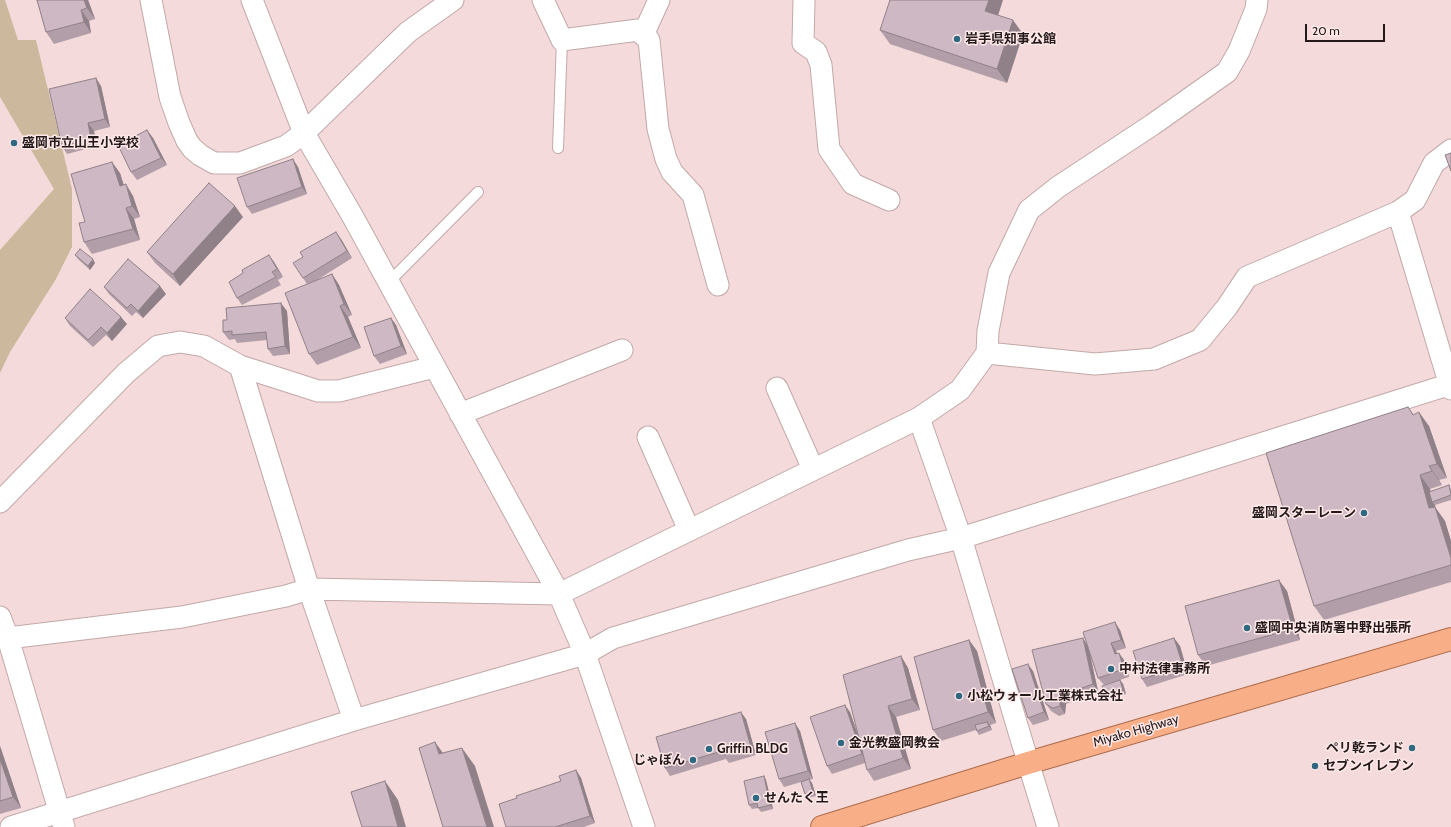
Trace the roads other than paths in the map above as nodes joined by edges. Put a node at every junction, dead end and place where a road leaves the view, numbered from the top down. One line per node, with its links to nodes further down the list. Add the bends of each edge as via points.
1 (151, 0): 10 (street, via 170,96 187,141 200,155 214,163 240,163 286,146)
2 (252, 0): 10 (street)
3 (453, 0): 10 (street, via 408,32)
4 (543, 0): 9 (street)
5 (659, 0): 8 (street)
6 (804, 0): 14 (street, via 803,43 816,52 821,66 829,149 853,184)
7 (1257, 0): 19 (street, via 1240,51 1227,72 1058,187 1029,210 999,273 988,331)
8 (643, 35): 9 (street, via 638,30); 17 (street, via 649,40 658,129 666,159 672,172 693,195)
9 (562, 40): 11 (lane)
10 (304, 133): 16 (street)
11 (558, 148)
12 (1451, 150): 15 (street, via 1434,163 1415,200)
13 (478, 192): 16 (lane)
14 (889, 200)
15 (1398, 212): 19 (street, via 1247,277 1200,340 1154,359 1095,364); 22 (street)
16 (389, 282): 21 (street)
17 (718, 285)
18 (622, 350): 24 (street)
19 (987, 353): 25 (street, via 960,390)
20 (240, 366): 21 (street, via 318,391 339,391); 28 (street, via 204,346 180,342 158,346 126,373); 31 (street)
21 (434, 367): 24 (street)
22 (1451, 386): 30 (street)
23 (777, 388): 27 (street)
24 (460, 414): 32 (street)
25 (919, 418): 27 (street); 30 (street)
26 (648, 437): 29 (street)
27 (813, 469): 29 (street)
28 (0, 502)
29 (688, 530): 32 (street)
30 (961, 538): 36 (street, via 908,550 613,638); 38 (street)
31 (309, 589): 32 (street); 34 (street, via 182,617); 37 (street)
32 (559, 594): 36 (street)
33 (0, 617): 34 (street)
34 (8, 638): 39 (street)
35 (1451, 639): 38 (highway, Miyako Highway)
36 (585, 654): 37 (street); 41 (street)
37 (354, 720): 39 (street)
38 (1028, 763): 42 (highway, Miyako Highway); 43 (street)
39 (61, 820): 40 (street)
40 (11, 827)
41 (644, 827)
42 (822, 827)
43 (1048, 827)

